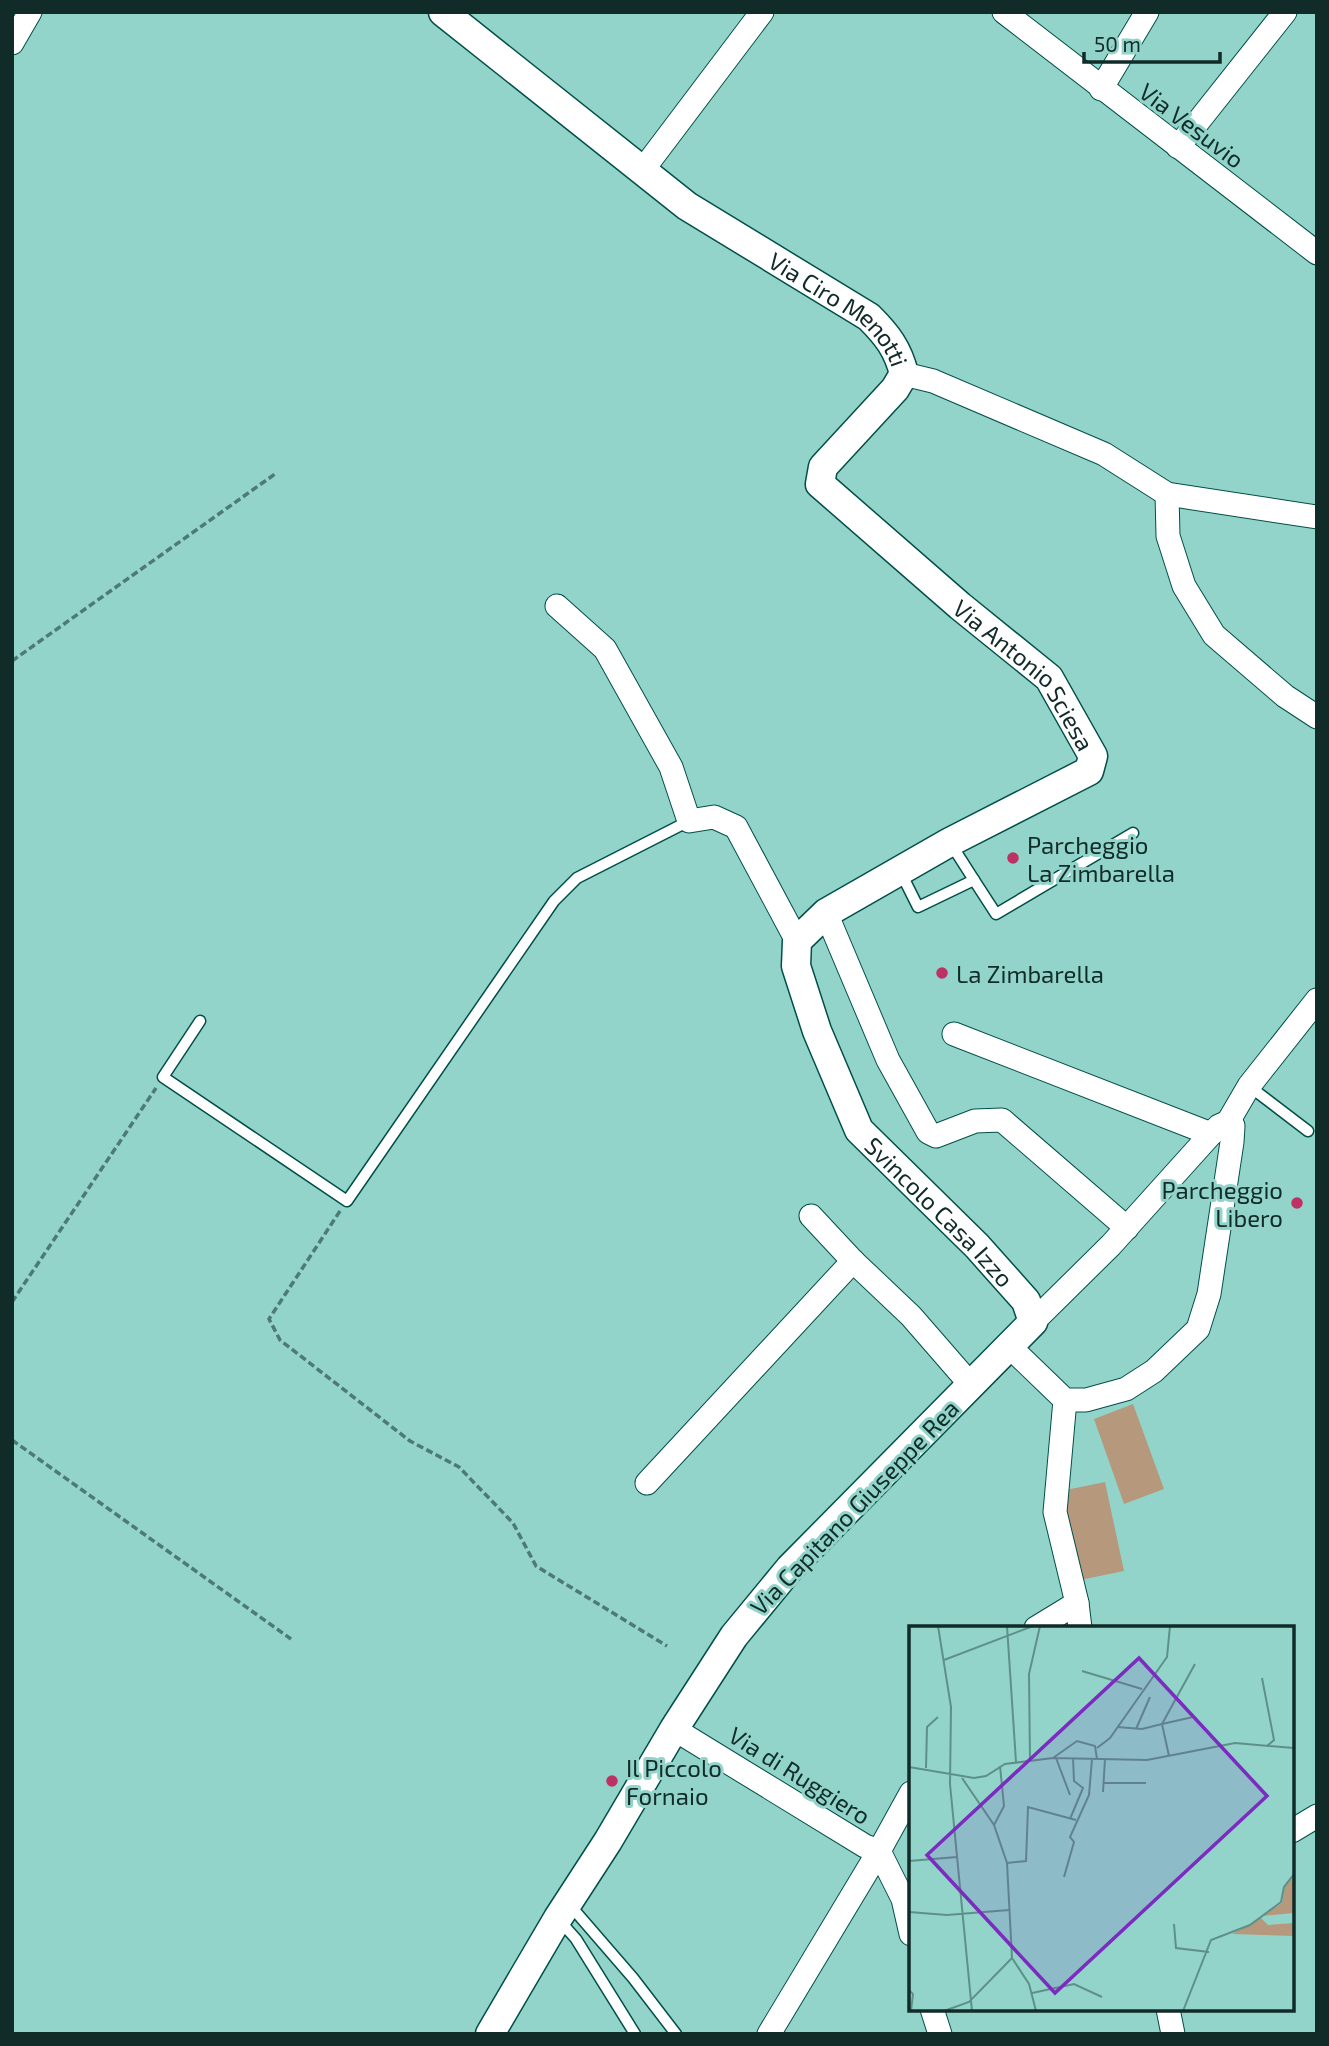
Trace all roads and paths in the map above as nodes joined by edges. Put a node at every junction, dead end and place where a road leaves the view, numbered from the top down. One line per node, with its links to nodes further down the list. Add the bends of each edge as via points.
1 (30, 12): 7 (street)
2 (443, 12): 12 (street, Via Ciro Menotti, via 687,206 869,317 890,339)
3 (762, 12): 10 (street)
4 (1004, 12): 8 (street, Via Vesuvio)
5 (1147, 12): 8 (street)
6 (1285, 12): 9 (street)
7 (12, 43)
8 (1101, 89): 9 (street, Via Vesuvio)
9 (1178, 147): 11 (street, Via Vesuvio)
10 (651, 159)
11 (1317, 253)
12 (904, 374): 14 (street, Via Ciro Menotti, via 933,381 1104,454); 21 (street, Via Antonio Sciesa, via 823,467 820,484 1049,678 1093,756 1089,771)
13 (275, 474): 17 (path)
14 (1167, 494): 15 (street, Via Ciro Menotti); 18 (street, via 1168,536 1184,586 1214,635 1285,696)
15 (1317, 517)
16 (557, 606): 19 (street, via 605,649 671,767)
17 (12, 661)
18 (1317, 717)
19 (690, 821): 25 (street, via 714,817 736,827); 33 (lane, via 577,878 554,901)
20 (1133, 832): 23 (lane, via 996,914)
21 (950, 842): 22 (street, Via Antonio Sciesa); 23 (lane)
22 (900, 870): 23 (lane, via 918,907); 24 (street, Via Antonio Sciesa)
23 (974, 880)
24 (825, 913): 25 (street, Via Antonio Sciesa); 35 (street, via 888,1060 928,1132 936,1136 975,1121 1002,1120)
25 (797, 941): 38 (street, Svincolo Casa Izzo, via 796,966 817,1031 859,1130 1026,1301)
26 (1317, 1000): 30 (street)
27 (200, 1021): 29 (lane)
28 (954, 1034): 31 (street)
29 (163, 1077): 33 (lane); 37 (path)
30 (1249, 1087): 31 (street); 32 (lane)
31 (1219, 1128): 35 (street); 41 (street, via 1233,1126 1233,1142 1209,1294 1198,1329 1154,1371 1126,1389)
32 (1308, 1131)
33 (347, 1201): 48 (path, via 269,1319 280,1340 410,1441 459,1467 513,1522 536,1566)
34 (811, 1216): 36 (street)
35 (1127, 1228): 38 (street)
36 (853, 1262): 40 (street, via 911,1316); 43 (street)
37 (12, 1302)
38 (1033, 1322): 39 (street, Via Capitano Giuseppe Rea)
39 (1009, 1346): 40 (street, Via Capitano Giuseppe Rea); 41 (street)
40 (971, 1385): 49 (street, Via Capitano Giuseppe Rea, via 762,1600)
41 (1065, 1400): 44 (street, via 1055,1512)
42 (12, 1440): 47 (path)
43 (647, 1483)
44 (1077, 1603): 45 (street); 46 (street)
45 (1040, 1626)
46 (1080, 1626)
47 (291, 1639)
48 (667, 1646)
49 (674, 1729): 53 (street, Via di Ruggiero); 54 (street, Via Capitano Giuseppe Rea)
50 (909, 1797): 53 (street, Via di Ruggiero)
51 (1317, 1816): 52 (street)
52 (1294, 1830)
53 (879, 1851): 55 (street, via 903,1899); 61 (street)
54 (563, 1911): 58 (street, Via Capitano Giuseppe Rea); 59 (lane); 60 (lane, via 633,1978)
55 (909, 1925)
56 (933, 2011): 62 (street)
57 (1168, 2011): 63 (street)
58 (490, 2034)
59 (635, 2034)
60 (676, 2034)
61 (769, 2034)
62 (940, 2034)
63 (1173, 2034)

